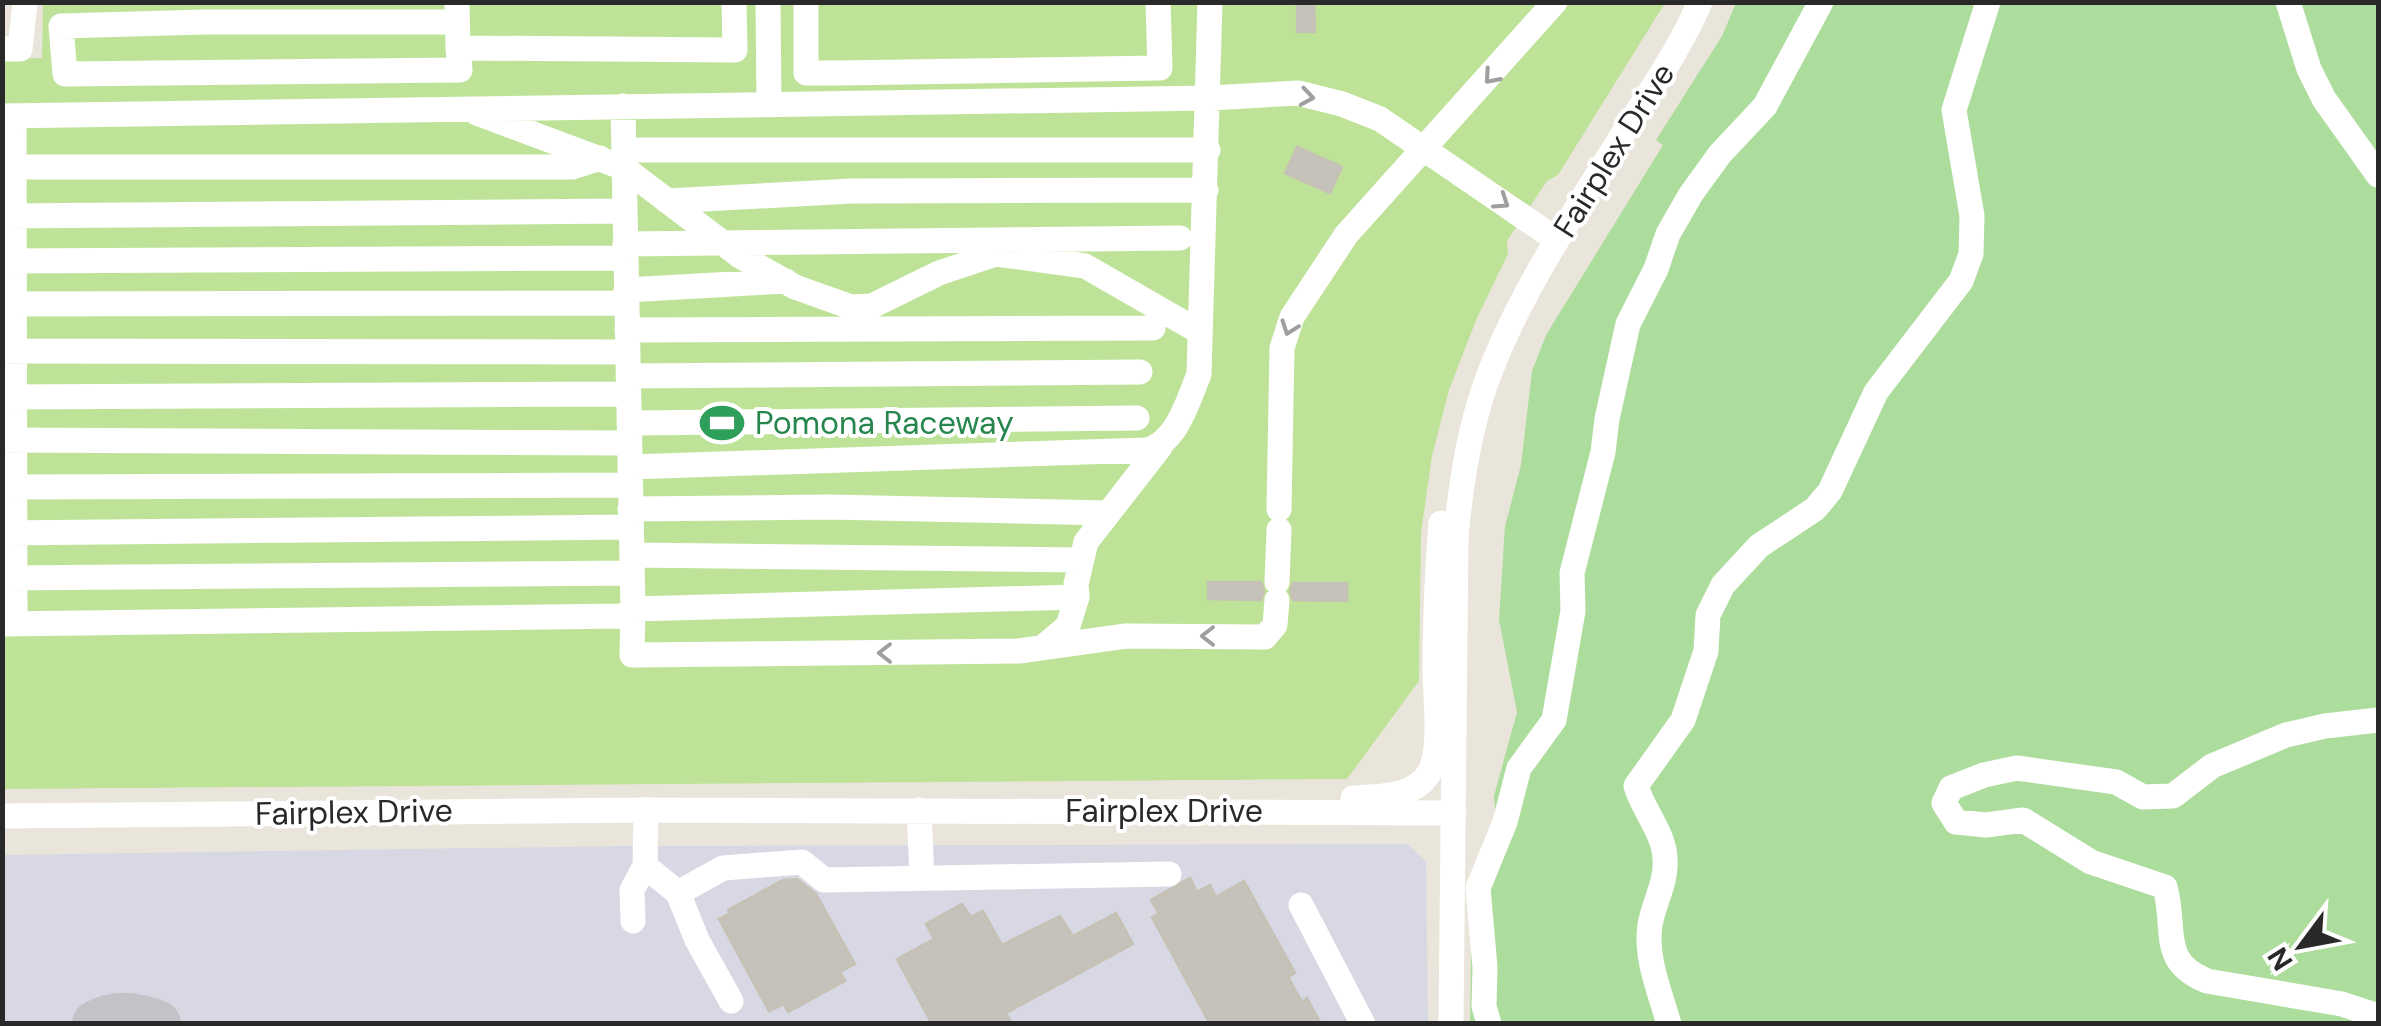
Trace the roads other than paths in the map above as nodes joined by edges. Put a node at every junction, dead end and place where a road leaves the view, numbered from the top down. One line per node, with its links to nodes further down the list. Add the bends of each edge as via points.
1 (25, 2): 14 (street, via 20,49)
2 (734, 2): 13 (street, via 735,50)
3 (768, 2): 16 (street)
4 (806, 2): 5 (street, via 806,73 1160,68)
5 (1158, 2)
6 (1210, 2): 15 (street)
7 (1555, 2): 56 (street, one-way to 56, via 1346,235 1292,317 1282,348 1275,625 1265,637 1126,636)
8 (1700, 2): 30 (street, Fairplex Drive)
9 (1821, 2): 73 (street, via 1765,106 1691,194 1628,324 1572,572 1573,611 1554,720 1519,768 1478,888)
10 (1988, 2): 74 (street, via 1954,110 1972,216 1971,254 1961,281 1876,392 1830,492 1759,546 1723,585 1708,615 1706,651 1683,720 1636,786 1666,857 1649,949)
11 (2288, 2): 23 (street, via 2324,99)
12 (60, 14): 13 (street); 13 (street, via 65,74 460,70)
13 (457, 24)
14 (2, 49)
15 (1210, 98): 16 (street); 20 (street); 30 (street, one-way to 30, via 1298,94 1368,114)
16 (768, 104): 17 (street)
17 (623, 106): 18 (street); 21 (street)
18 (463, 108): 19 (street); 21 (street)
19 (8, 116): 22 (street)
20 (1208, 150): 21 (street); 24 (street)
21 (616, 158): 22 (street, via 572,167); 25 (street); 26 (street)
22 (9, 167): 27 (street)
23 (2378, 175)
24 (1206, 190): 25 (street, via 852,191); 38 (street)
25 (666, 200): 29 (street)
26 (624, 210): 27 (street); 31 (street)
27 (9, 216): 32 (street)
28 (1180, 238): 29 (street)
29 (720, 240): 31 (street); 33 (street)
30 (1557, 240): 36 (street, Fairplex Drive)
31 (625, 251): 32 (street); 34 (street)
32 (9, 262): 35 (street)
33 (786, 281): 34 (street); 38 (street, via 851,307 872,306 996,254 1085,266)
34 (626, 296): 35 (street); 40 (street)
35 (9, 304): 39 (street)
36 (1517, 310): 60 (street, via 1494,334 1458,434 1443,504 1431,771 1415,787 1392,795); 61 (street, Fairplex Drive, via 1475,419 1459,504)
37 (1153, 328): 40 (street)
38 (1198, 331): 45 (street, via 1199,374)
39 (9, 351): 40 (street); 42 (street)
40 (628, 363): 41 (street); 42 (street); 46 (street)
41 (1140, 372)
42 (9, 398): 44 (street)
43 (1137, 418): 46 (street)
44 (9, 440): 46 (street); 47 (street)
45 (1160, 447): 46 (street); 48 (street)
46 (630, 476): 47 (street); 48 (street, via 829,508); 49 (street); 51 (street)
47 (9, 487): 49 (street)
48 (1107, 513): 50 (street)
49 (9, 533): 52 (street)
50 (1082, 560): 51 (street); 53 (street)
51 (632, 564): 52 (street); 54 (street)
52 (9, 578): 55 (street)
53 (1077, 597): 54 (street); 56 (street, via 1068,626)
54 (633, 609): 55 (street, via 623,616); 56 (street, one-way to 54, via 632,655)
55 (9, 624)
56 (1042, 648)
57 (2378, 720): 70 (street, via 2286,735 2212,766 2174,796 2143,797 2116,782 2018,768 1951,788 1944,803 1956,822 2023,820 2091,862 2164,888 2173,956 2190,974)
58 (646, 810): 59 (street, Fairplex Drive); 62 (street, Fairplex Drive); 63 (street)
59 (919, 810): 60 (street, Fairplex Drive); 65 (street)
60 (1259, 812): 61 (street, Fairplex Drive)
61 (1454, 813): 72 (street)
62 (2, 816)
63 (645, 866): 66 (street); 68 (street, via 632,890)
64 (1169, 874): 65 (street)
65 (922, 878): 66 (street, via 824,880 802,862 723,868)
66 (678, 893): 69 (street)
67 (1301, 905): 71 (street)
68 (633, 921)
69 (731, 1001)
70 (2378, 1016)
71 (1362, 1024)
72 (1450, 1024)
73 (1488, 1024)
74 (1668, 1024)

